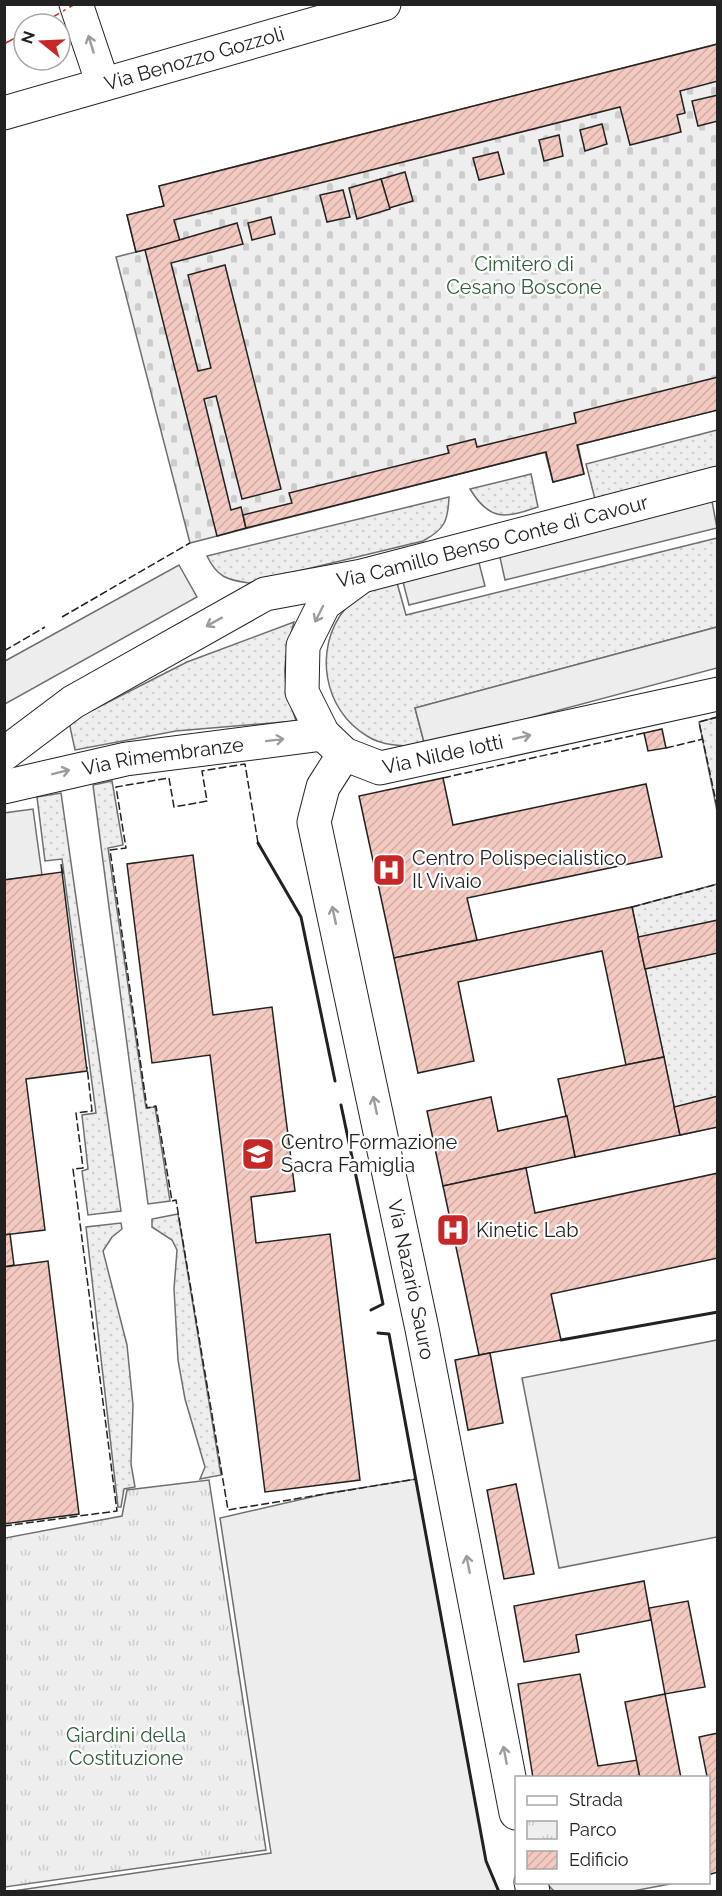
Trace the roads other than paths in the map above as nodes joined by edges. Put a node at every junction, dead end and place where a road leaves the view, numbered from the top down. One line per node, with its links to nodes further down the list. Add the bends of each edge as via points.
1 (76, 4): 3 (street, one-way to 1)
2 (384, 4): 3 (street, Via Benozzo Gozzoli)
3 (103, 84): 4 (street, Via Benozzo Gozzoli)
4 (6, 106)
5 (717, 483): 6 (street, Via Camillo Benso Conte di Cavour)
6 (362, 576): 8 (street, one-way to 8, via 324,604 303,646 302,692); 9 (street, Via Camillo Benso Conte di Cavour, one-way to 9, via 265,594 73,702)
7 (717, 694): 8 (street, Via Nilde Iotti, one-way to 7, via 381,768)
8 (334, 744): 10 (street, Via Rimembranze, one-way to 8, via 126,759); 11 (street, Via Nazario Sauro, one-way to 8, via 422,1329 314,822)
9 (4, 754)
10 (4, 787)
11 (515, 1808)

